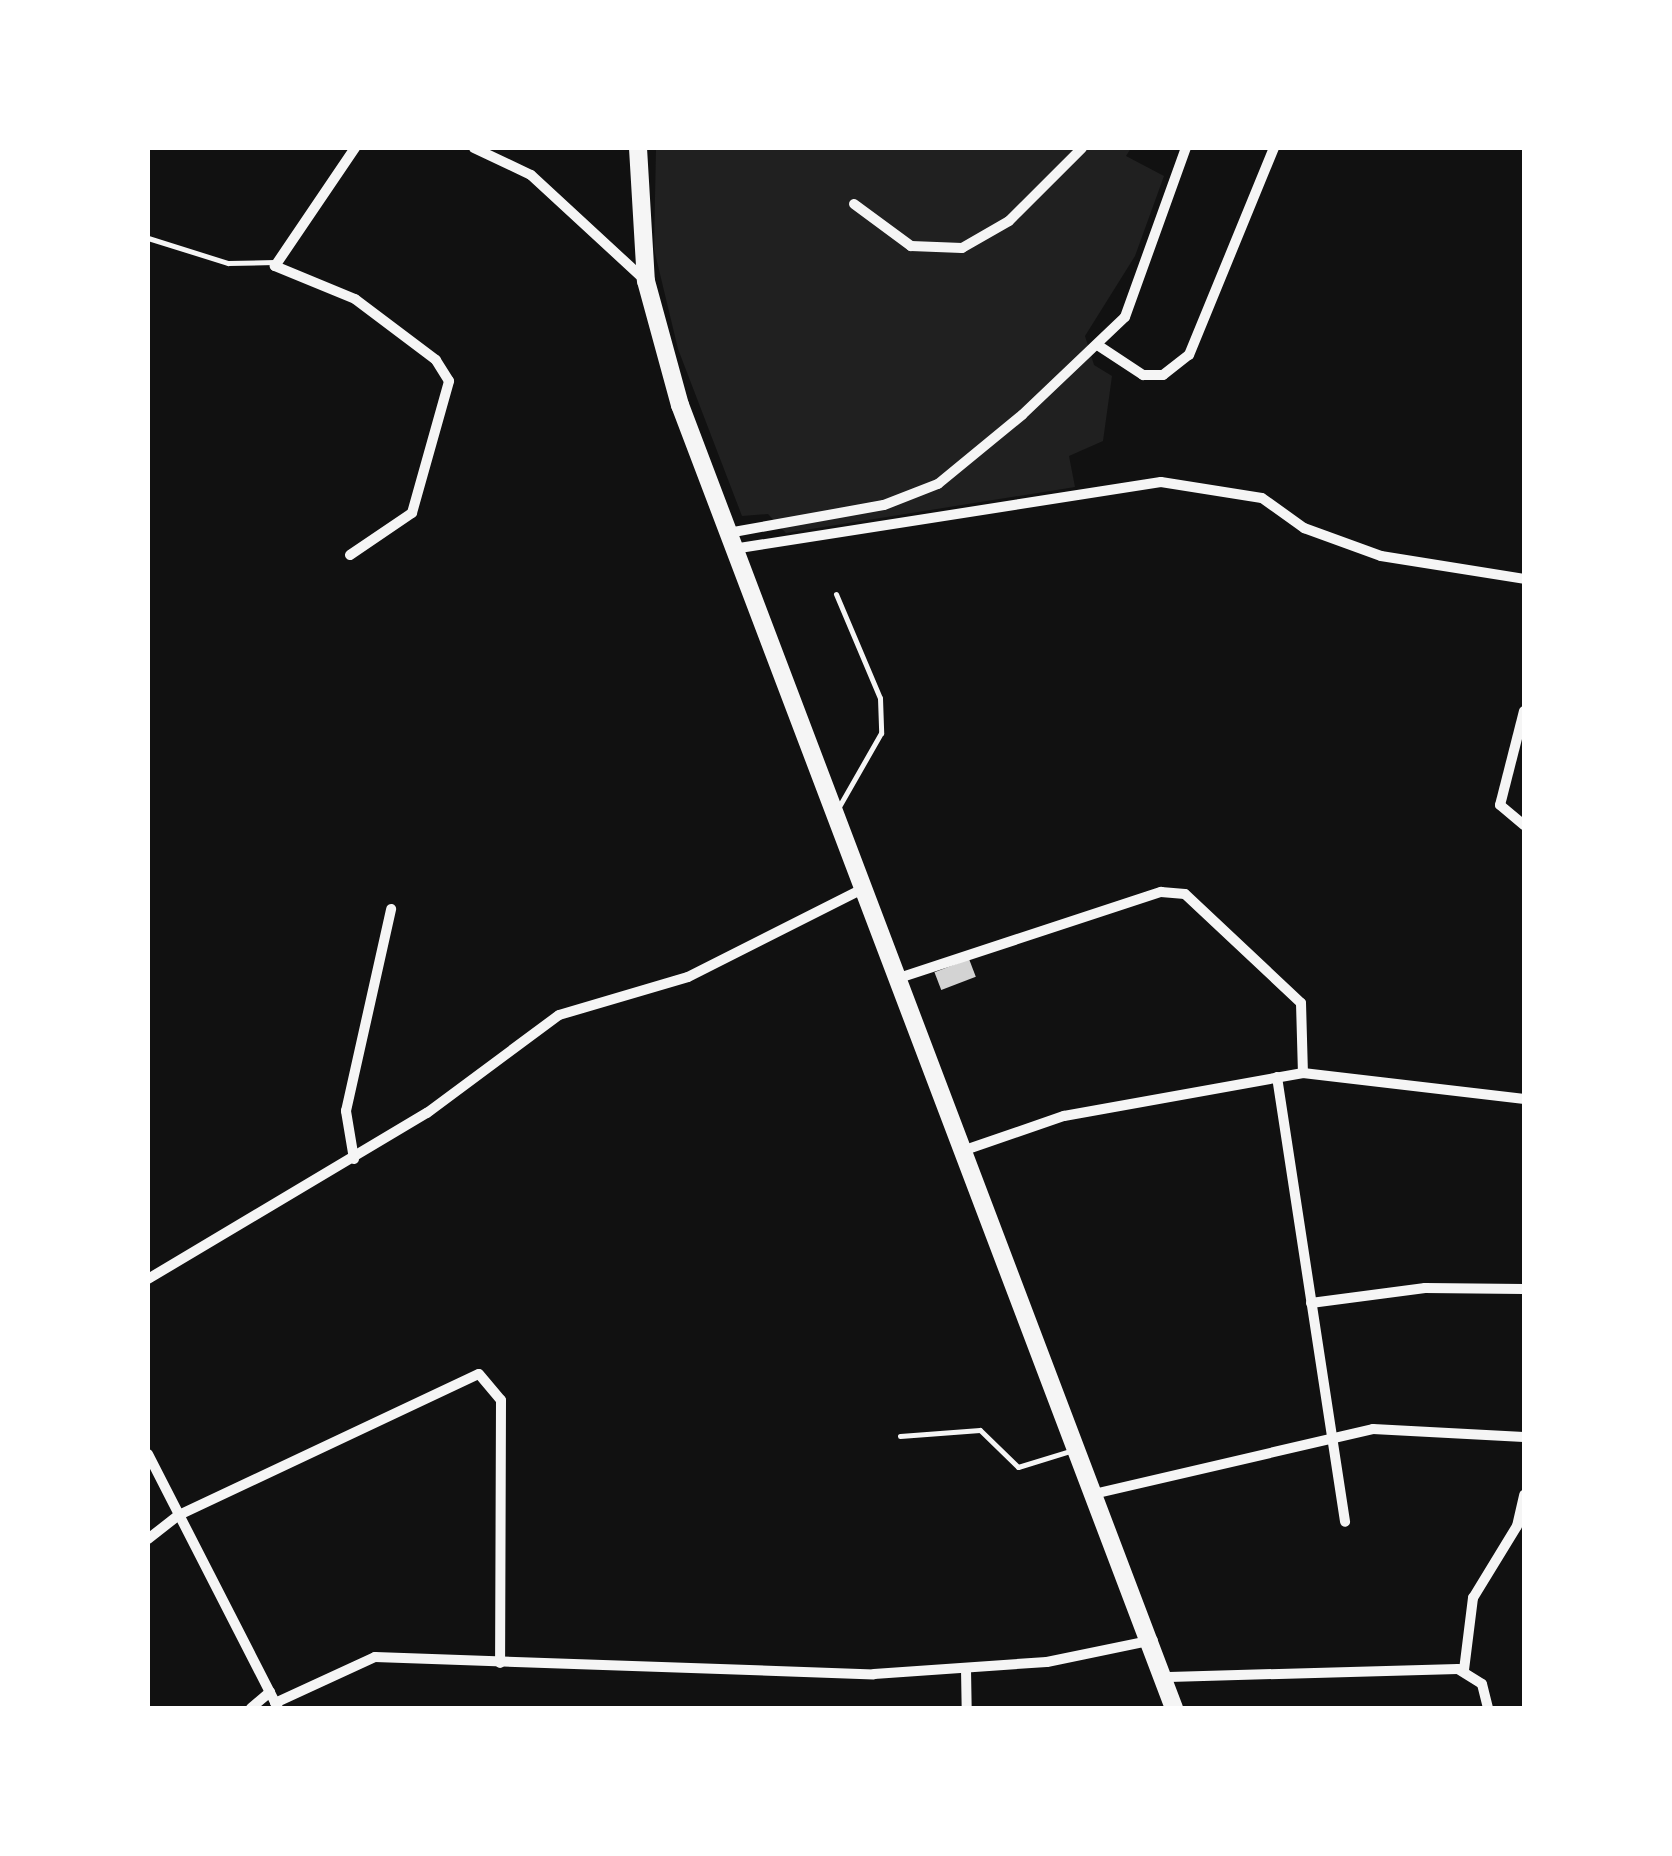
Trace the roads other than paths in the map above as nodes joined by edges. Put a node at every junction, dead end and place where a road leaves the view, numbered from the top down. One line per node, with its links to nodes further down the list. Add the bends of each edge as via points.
1 (355, 148): 9 (street)
2 (474, 148): 10 (street, via 531,175)
3 (638, 148): 10 (main road)
4 (1082, 148): 7 (street, via 1009,221 962,248 911,246)
5 (1186, 148): 11 (street, via 1132,304)
6 (1274, 148): 11 (street, via 1211,318 1184,360 1164,375 1143,374)
7 (854, 204)
8 (148, 238): 9 (lane, via 228,262)
9 (276, 262): 13 (street, via 355,299 448,374 412,513)
10 (646, 280): 12 (main road)
11 (1099, 346): 12 (street, via 938,484 884,505)
12 (730, 541): 14 (street, via 1161,482 1262,498 1314,533 1381,556); 17 (main road)
13 (350, 554)
14 (1524, 579)
15 (836, 594): 17 (lane, via 880,698 881,733)
16 (1524, 711): 18 (street, via 1500,806)
17 (835, 812): 19 (main road)
18 (1524, 825)
19 (864, 888): 21 (main road); 26 (street, via 688,977 559,1016)
20 (391, 910): 26 (street, via 346,1111)
21 (898, 978): 22 (street, via 1162,892 1185,894 1301,1003); 25 (main road)
22 (1303, 1073): 23 (street); 24 (street)
23 (1277, 1077): 25 (street, via 1064,1116); 29 (street)
24 (1524, 1099)
25 (965, 1150): 33 (main road)
26 (354, 1159): 27 (street)
27 (148, 1279)
28 (1524, 1288): 29 (street, via 1425,1288)
29 (1311, 1302): 32 (street)
30 (900, 1436): 33 (lane, via 980,1430 1018,1467)
31 (1524, 1437): 32 (street, via 1373,1429)
32 (1332, 1438): 35 (street); 38 (street)
33 (1080, 1447): 35 (main road)
34 (148, 1454): 37 (street)
35 (1098, 1493): 40 (main road)
36 (1524, 1494): 43 (street, via 1517,1526 1472,1598)
37 (179, 1515): 39 (street); 41 (street, via 479,1374 501,1400); 45 (street)
38 (1345, 1522)
39 (148, 1539)
40 (1154, 1640): 42 (street); 44 (main road)
41 (500, 1662): 42 (street); 45 (street, via 363,1658)
42 (966, 1669): 47 (street)
43 (1464, 1670): 44 (street); 49 (street, via 1482,1684)
44 (1168, 1677): 48 (main road)
45 (274, 1701): 46 (street)
46 (251, 1708)
47 (967, 1708)
48 (1174, 1708)
49 (1488, 1708)

